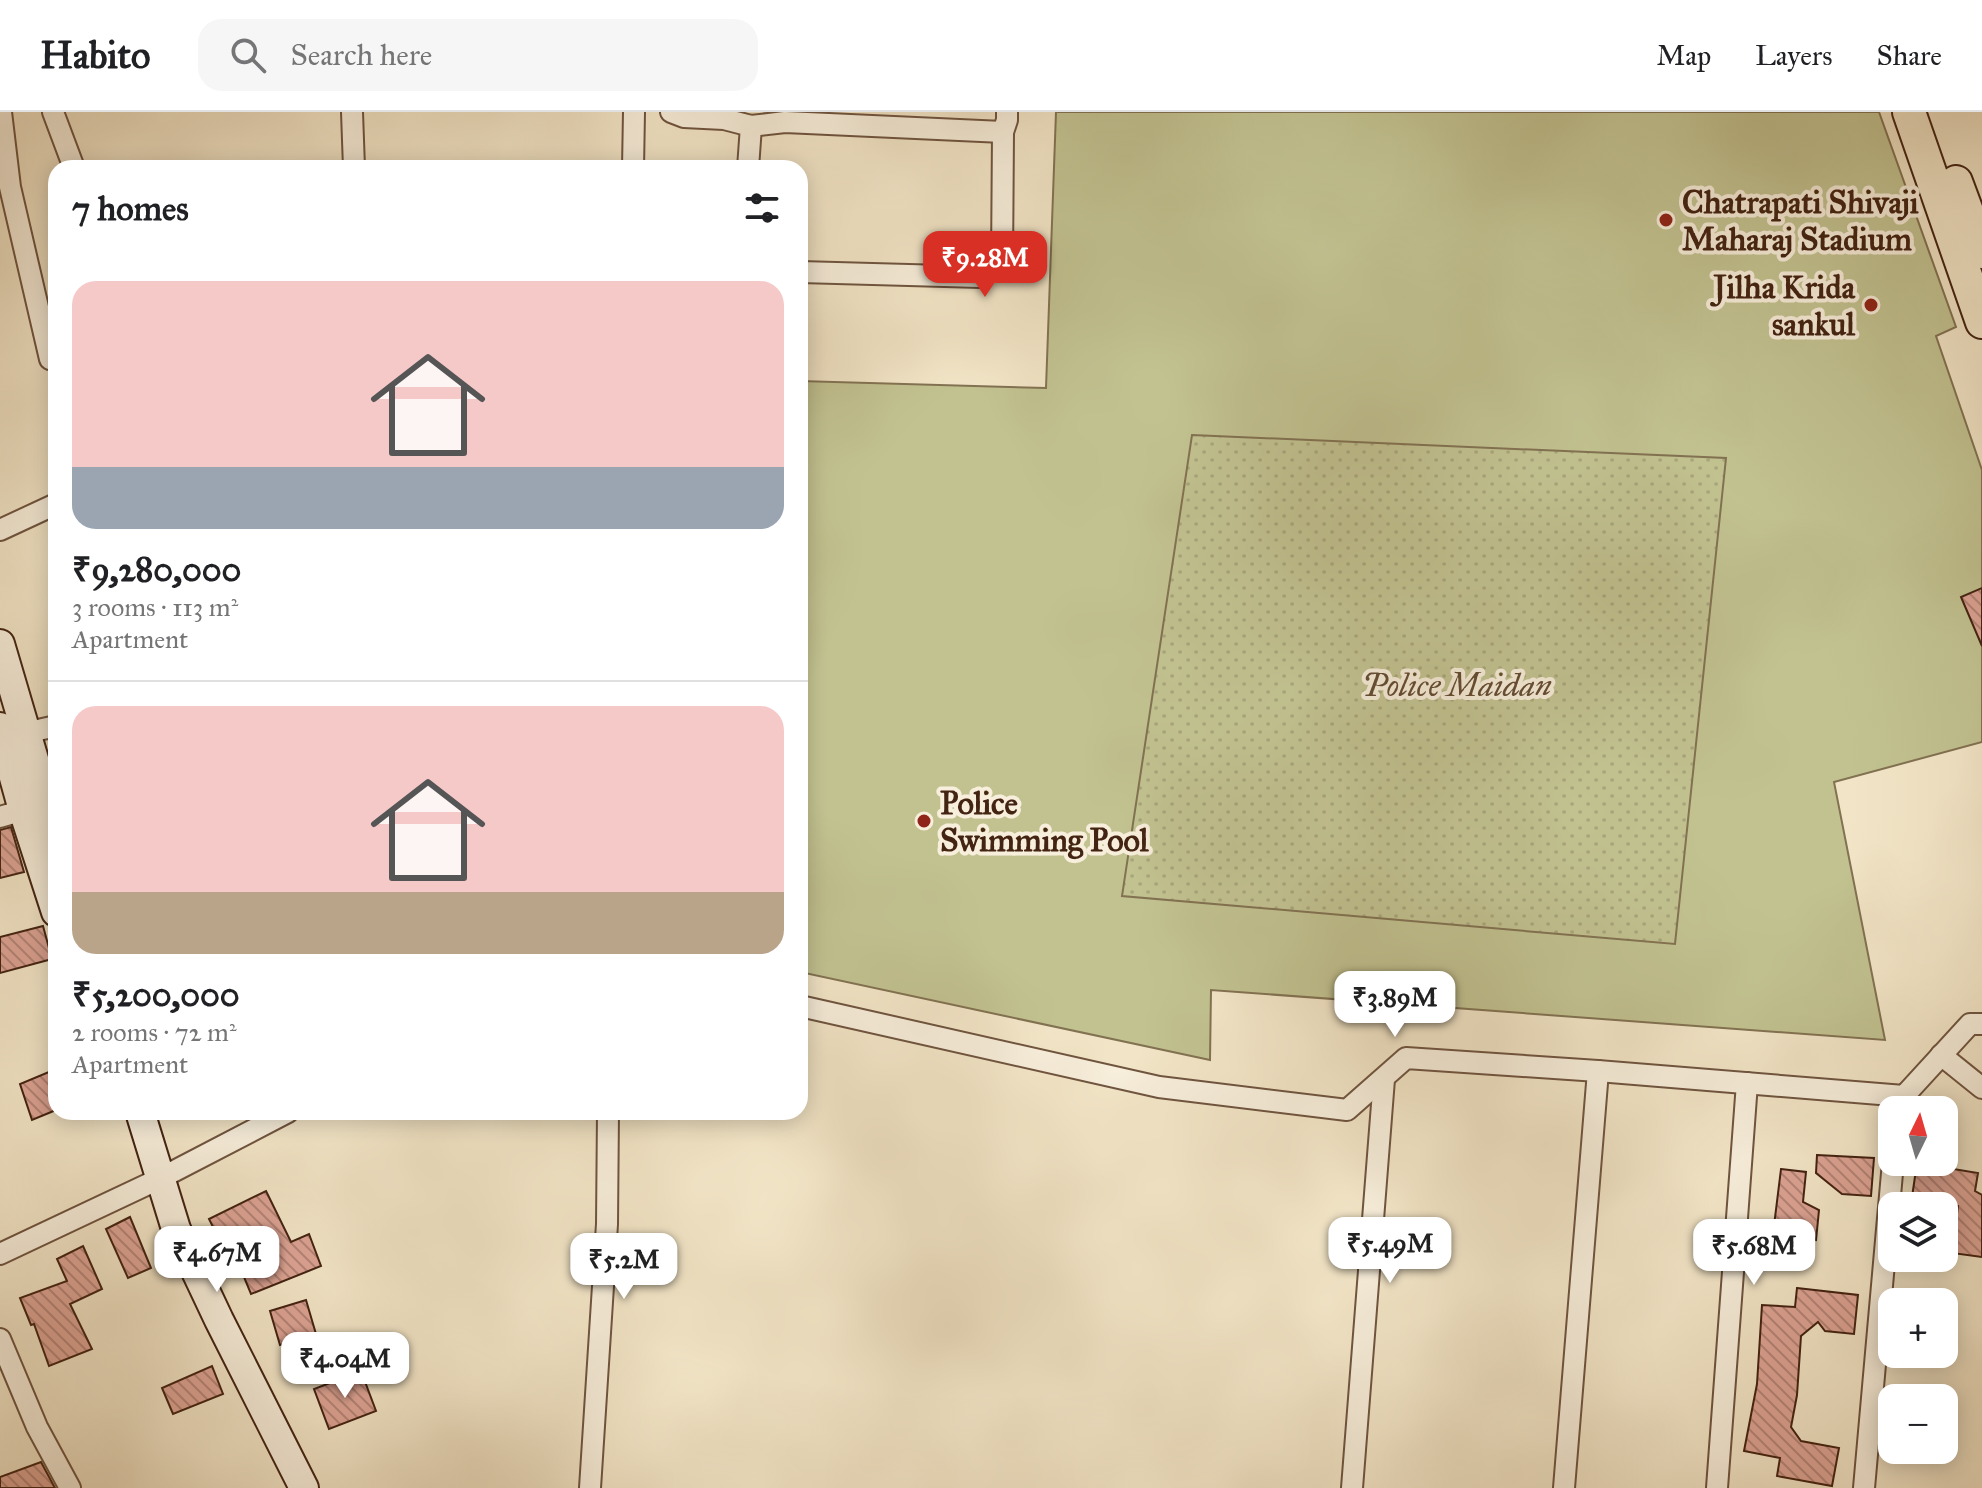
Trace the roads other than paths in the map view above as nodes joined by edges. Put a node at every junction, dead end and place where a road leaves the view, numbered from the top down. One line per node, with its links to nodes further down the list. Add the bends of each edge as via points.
1 (1, 112): 17 (street, via 10,187)
2 (53, 112): 10 (street)
3 (352, 112): 11 (street)
4 (634, 112): 12 (street)
5 (671, 112): 9 (street)
6 (1909, 112): 14 (main road)
7 (1929, 112): 14 (main road)
8 (1005, 122): 9 (street); 15 (street, via 1002,264 981,277)
9 (751, 126): 13 (street)
10 (71, 160)
11 (354, 160)
12 (633, 160)
13 (749, 160)
14 (1975, 258): 16 (main road)
15 (808, 272)
16 (1982, 322)
17 (48, 350)
18 (48, 508): 19 (street)
19 (0, 530)
20 (0, 644): 22 (main road)
21 (48, 727): 22 (street)
22 (12, 730): 23 (main road)
23 (23, 811): 24 (main road); 25 (main road)
24 (48, 828)
25 (48, 888)
26 (808, 1008): 30 (street, via 1175,1089 1347,1110)
27 (1982, 1024): 28 (street, via 1970,1024)
28 (1941, 1055): 32 (street); 33 (street)
29 (1598, 1071): 30 (street, via 1406,1058); 31 (street); 49 (street)
30 (1384, 1079): 48 (street)
31 (1747, 1083): 34 (street); 50 (street)
32 (1982, 1088)
33 (1908, 1096)
34 (1878, 1100)
35 (124, 1120): 40 (main road)
36 (141, 1120): 40 (main road)
37 (272, 1120): 40 (street)
38 (608, 1120): 47 (street, via 607,1224)
39 (1892, 1176): 51 (street)
40 (151, 1182): 41 (street); 45 (main road, via 163,1237); 46 (main road)
41 (0, 1254)
42 (0, 1339): 43 (street)
43 (5, 1363): 44 (street)
44 (70, 1488)
45 (283, 1488)
46 (304, 1488)
47 (590, 1488)
48 (1352, 1488)
49 (1564, 1488)
50 (1717, 1488)
51 (1864, 1488)

